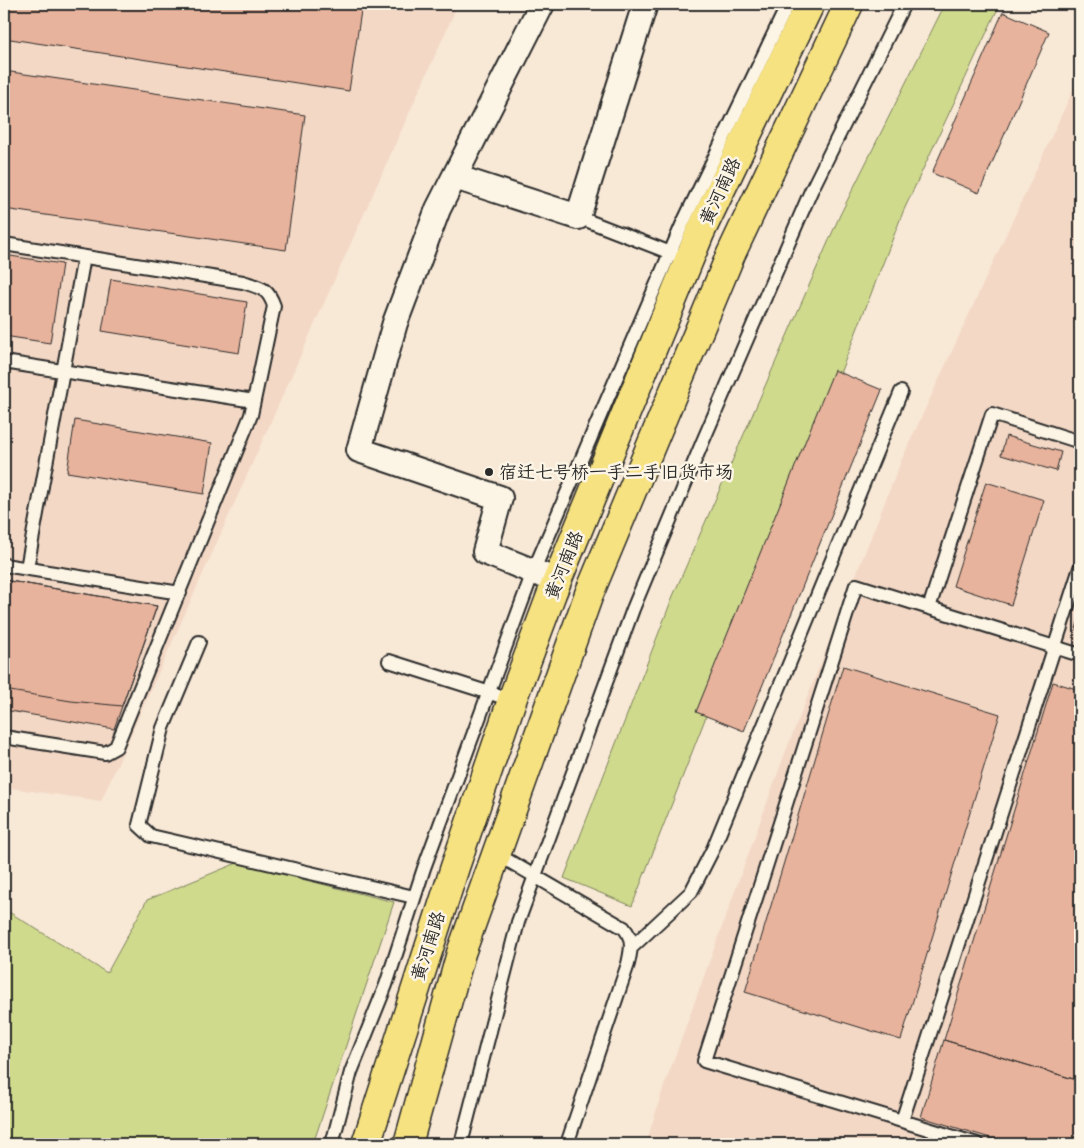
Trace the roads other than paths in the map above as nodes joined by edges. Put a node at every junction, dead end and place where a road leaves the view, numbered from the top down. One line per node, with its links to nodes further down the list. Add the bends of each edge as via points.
1 (542, 4): 7 (street)
2 (644, 4): 8 (street)
3 (788, 4): 10 (lane)
4 (810, 4): 10 (main road, 黄河南路)
5 (850, 4): 29 (main road, 黄河南路, via 730,254 596,576)
6 (904, 4): 30 (lane, via 811,191 703,441 633,608)
7 (455, 177): 8 (street); 20 (street, via 438,209 395,323 359,450 500,498 484,552)
8 (578, 217): 10 (lane)
9 (4, 244): 11 (lane)
10 (680, 256): 20 (main road, 黄河南路)
11 (84, 257): 13 (lane); 15 (lane, via 243,282 270,293 274,306)
12 (4, 362): 13 (lane)
13 (63, 371): 15 (lane); 18 (lane)
14 (901, 392): 32 (lane, via 713,849 691,892)
15 (254, 401): 21 (lane)
16 (1080, 442): 22 (lane, via 992,414)
17 (4, 565): 18 (lane)
18 (27, 568): 21 (lane)
19 (1080, 568): 24 (lane)
20 (545, 576): 27 (main road, 黄河南路)
21 (180, 593): 28 (lane, via 116,747 105,753)
22 (928, 608): 24 (lane); 33 (lane, via 856,586 704,1061)
23 (199, 642): 31 (lane, via 163,728 139,825 151,836)
24 (1056, 647): 25 (lane); 33 (lane)
25 (1080, 654)
26 (389, 661): 27 (lane)
27 (500, 697): 31 (lane); 35 (main road, 黄河南路)
28 (4, 737)
29 (495, 853): 30 (lane); 36 (main road, 黄河南路, via 461,953)
30 (534, 876): 32 (lane, via 624,928); 37 (lane, via 518,922)
31 (414, 897): 34 (lane, via 386,985 351,1072)
32 (632, 947): 38 (lane)
33 (902, 1121): 39 (lane)
34 (332, 1144)
35 (366, 1144)
36 (408, 1144)
37 (461, 1144)
38 (567, 1144)
39 (977, 1144)

